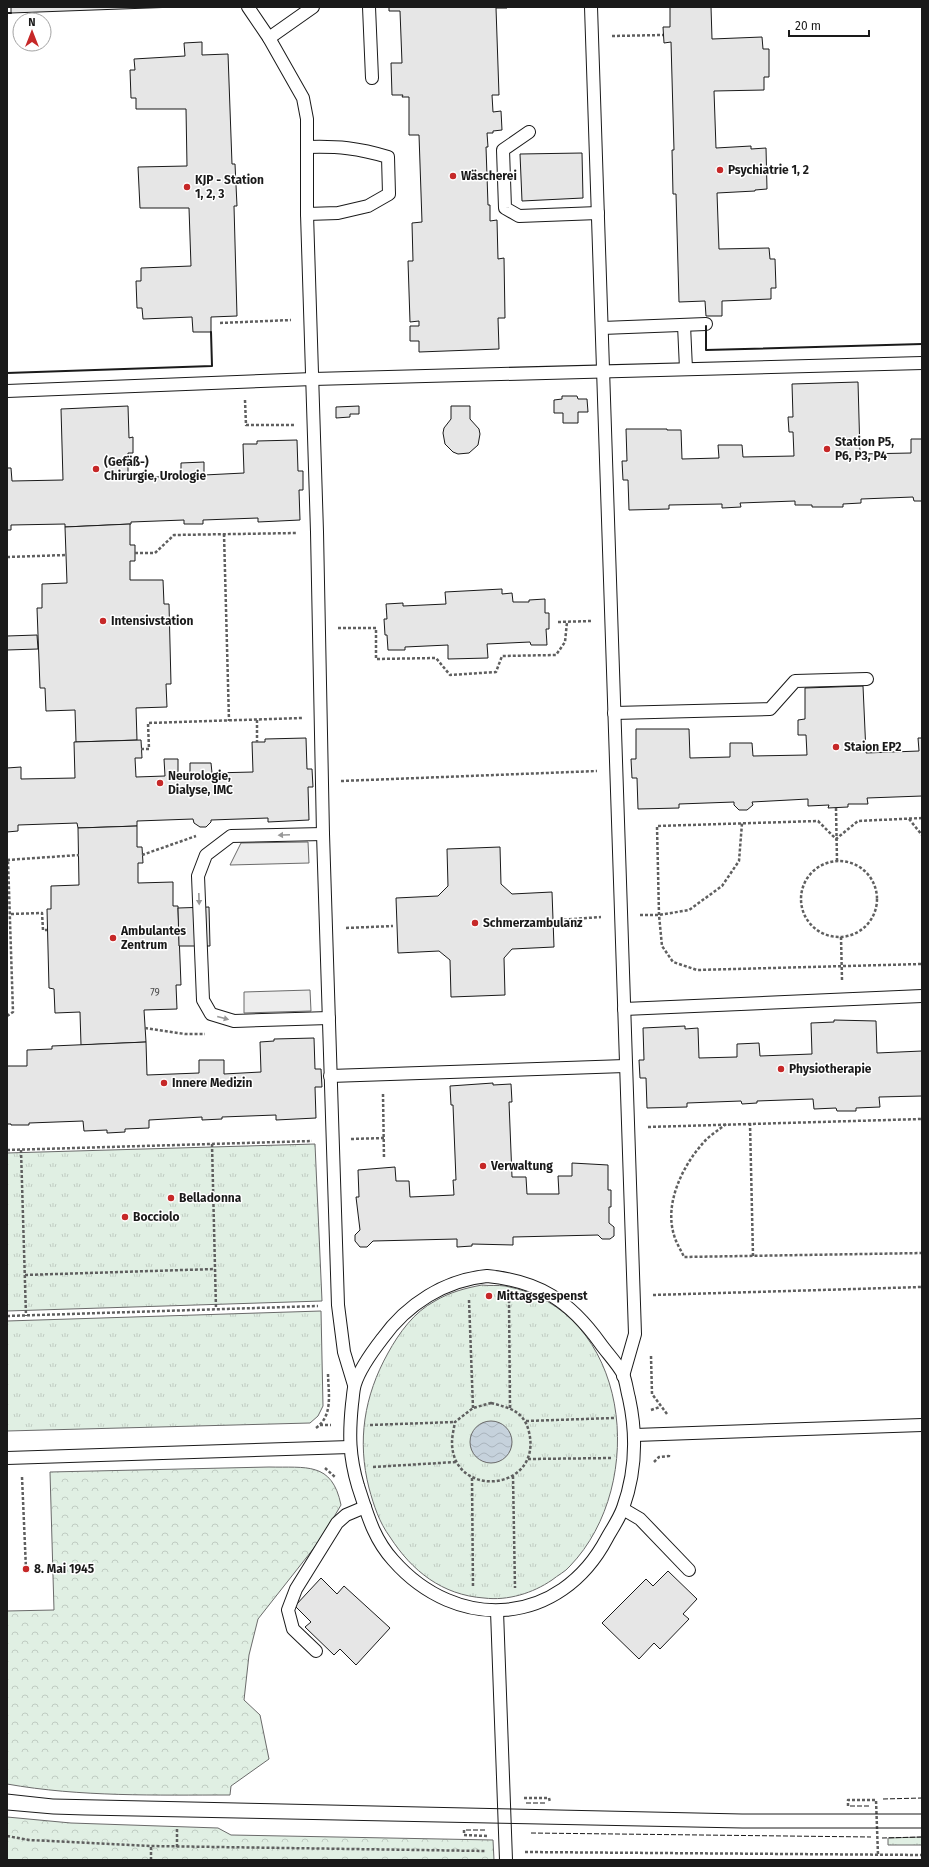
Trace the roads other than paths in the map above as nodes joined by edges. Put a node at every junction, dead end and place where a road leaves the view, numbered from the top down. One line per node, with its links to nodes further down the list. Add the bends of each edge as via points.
1 (248, 7): 5 (lane)
2 (312, 7): 5 (lane)
3 (369, 7): 6 (lane)
4 (591, 7): 9 (lane)
5 (269, 38): 8 (lane, via 303,98 307,119)
6 (372, 78)
7 (529, 132): 9 (lane, via 503,150 505,208 519,216)
8 (307, 147): 10 (lane); 10 (lane, via 361,149 388,157 389,194 368,206 338,213)
9 (598, 213): 13 (lane)
10 (307, 214): 17 (lane)
11 (706, 324): 12 (lane)
12 (684, 325): 13 (lane); 15 (lane)
13 (602, 328): 16 (lane)
14 (922, 363): 15 (lane)
15 (686, 370): 16 (lane)
16 (603, 372): 17 (lane); 20 (lane)
17 (313, 379): 18 (lane); 21 (lane)
18 (7, 391)
19 (867, 679): 20 (lane, via 795,681 770,709)
20 (614, 713): 23 (lane)
21 (323, 834): 24 (lane); 24 (lane, one-way to 24, via 231,836 206,854 198,876 203,1000 211,1014 234,1021)
22 (922, 996): 23 (lane)
23 (624, 1009): 25 (lane)
24 (329, 1018): 26 (lane)
25 (625, 1066): 26 (lane); 27 (lane, via 634,1334)
26 (330, 1076): 28 (lane, via 338,1305 344,1352)
27 (623, 1376): 28 (lane, via 575,1312 552,1294 531,1284 487,1276 469,1277 436,1291 408,1309 373,1351); 30 (lane)
28 (354, 1385): 31 (lane)
29 (922, 1425): 30 (lane)
30 (635, 1435): 34 (lane, via 634,1458)
31 (350, 1448): 32 (lane); 33 (lane, via 352,1468)
32 (7, 1458)
33 (365, 1507): 36 (lane, via 373,1532 393,1560 423,1587 446,1601); 37 (lane, via 346,1515 336,1524 296,1589 288,1610 293,1629)
34 (623, 1509): 35 (lane, via 640,1520); 36 (lane, via 604,1544 583,1574 554,1596 515,1609)
35 (689, 1570)
36 (497, 1611): 38 (lane)
37 (316, 1651)
38 (506, 1856)

